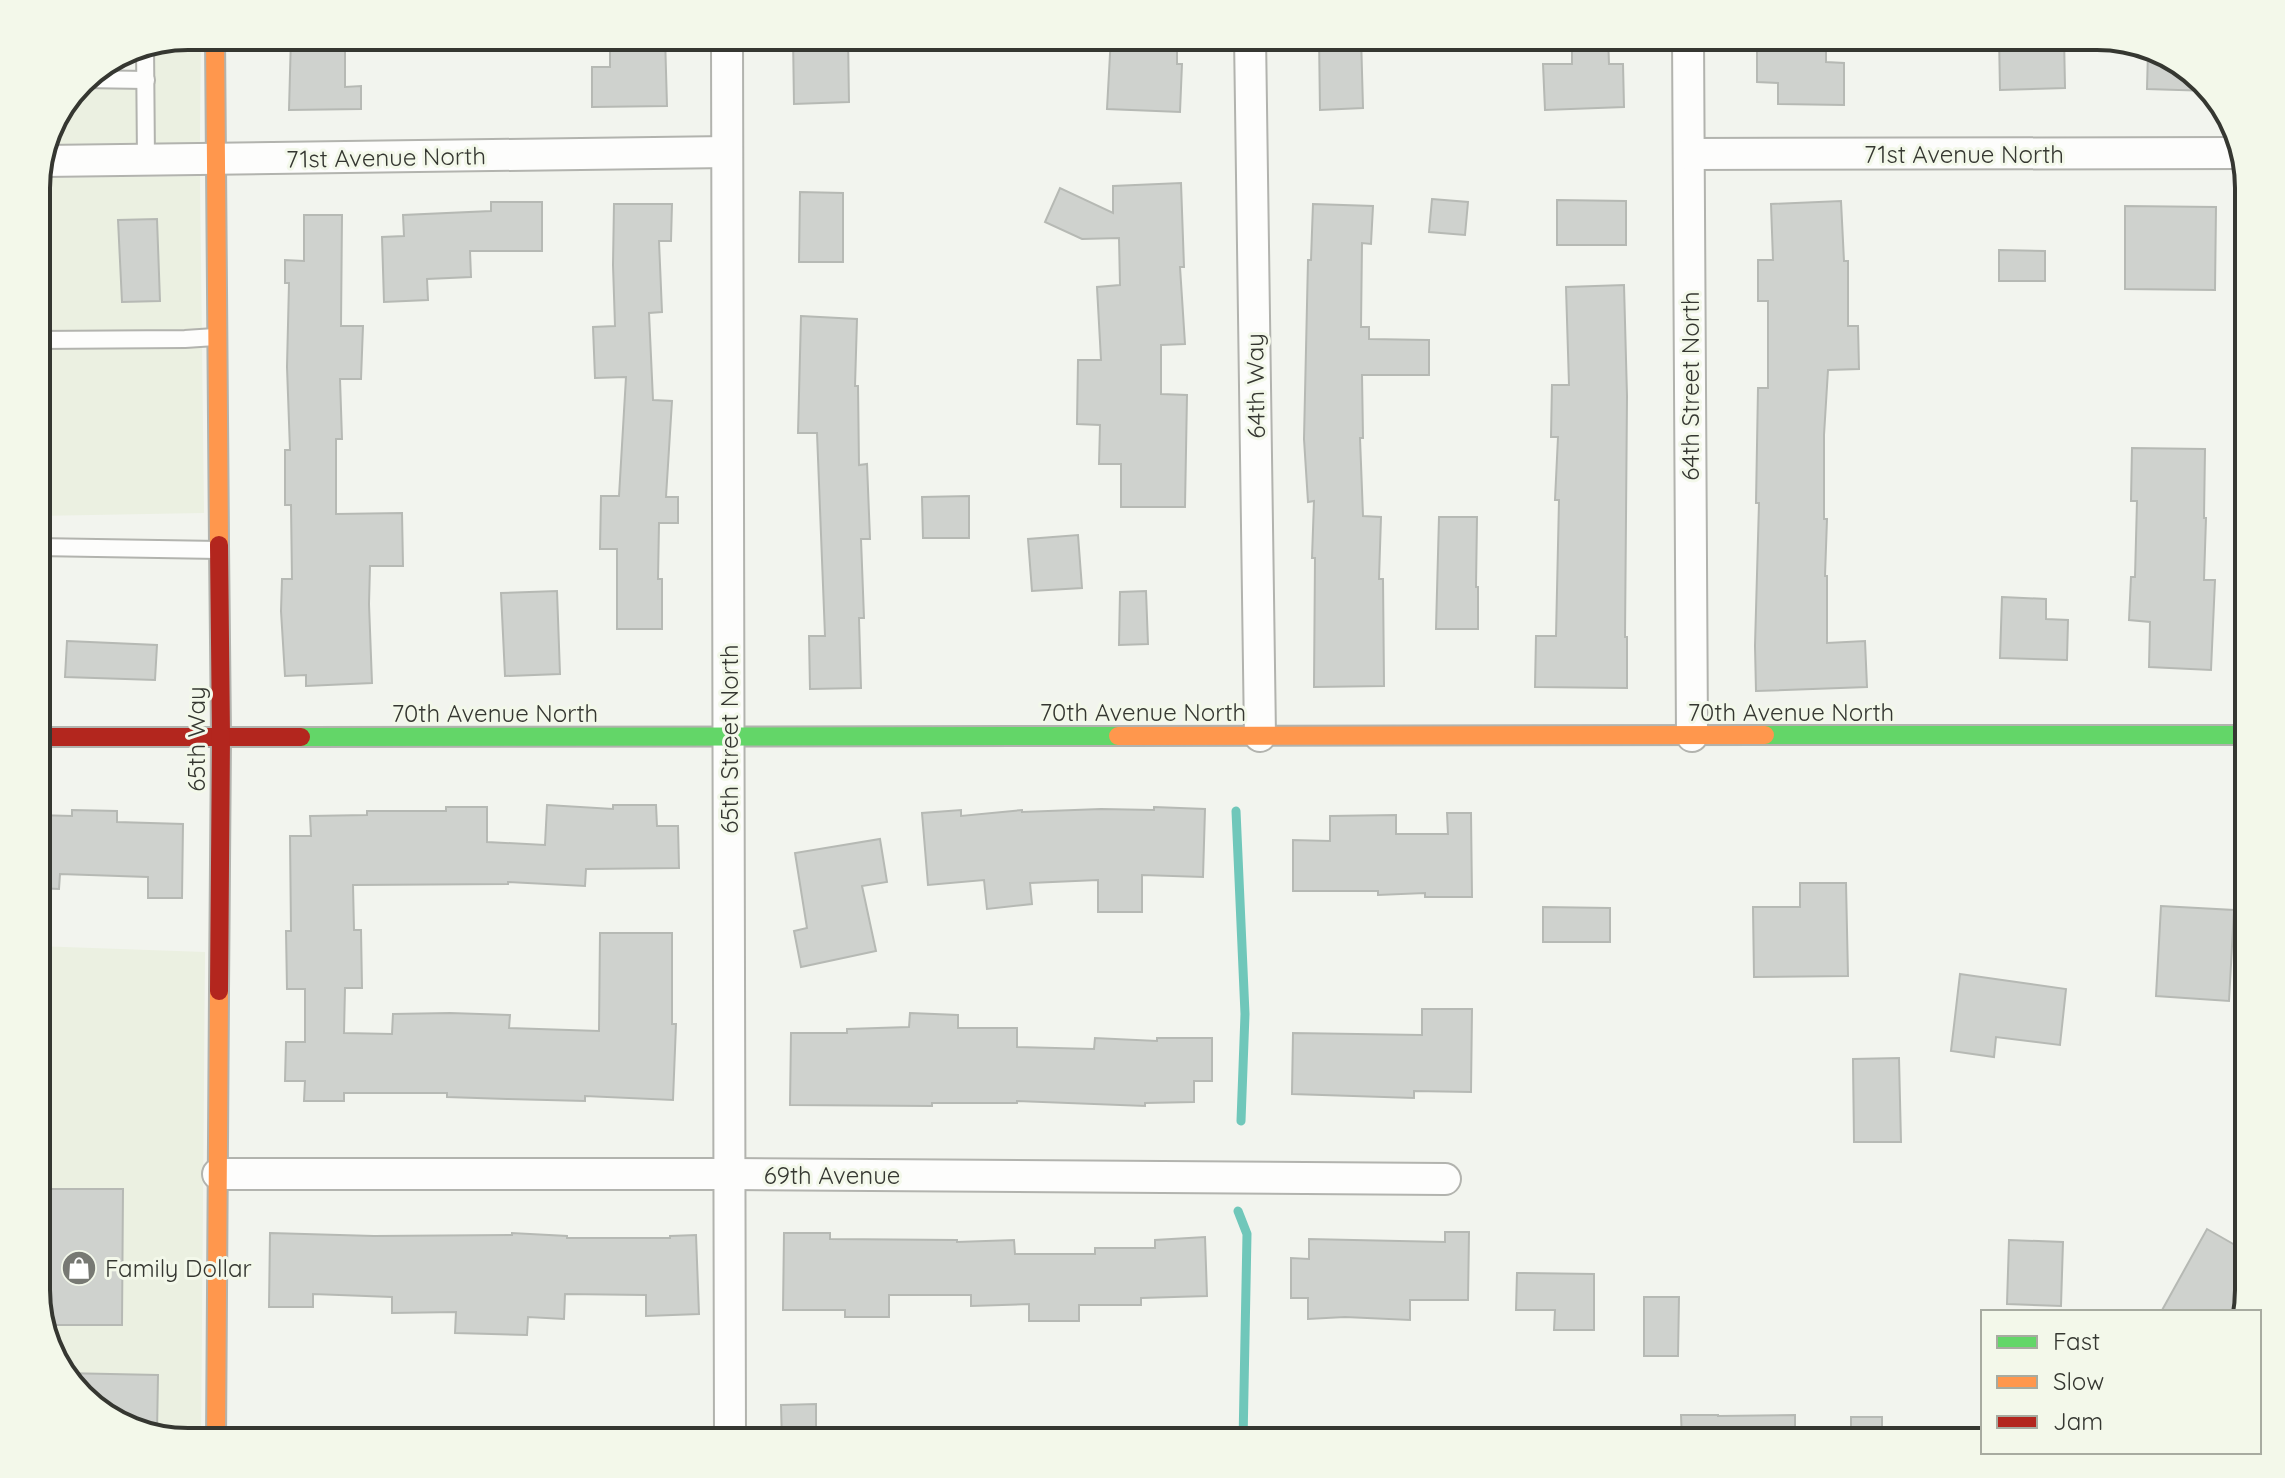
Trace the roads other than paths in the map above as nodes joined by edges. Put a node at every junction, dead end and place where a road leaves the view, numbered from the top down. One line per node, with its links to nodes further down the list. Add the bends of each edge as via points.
1 (215, 50): 12 (street, 65th Way)
2 (727, 50): 8 (street, 65th Street North)
3 (1250, 50): 20 (street, 64th Way)
4 (1688, 50): 10 (street, 64th Street North)
5 (145, 57): 7 (lane)
6 (103, 79): 7 (lane)
7 (146, 80): 11 (lane)
8 (727, 152): 12 (street, 71st Avenue North); 19 (street, 65th Street North)
9 (2230, 153): 10 (street, 71st Avenue North)
10 (1689, 154): 21 (street, 64th Street North)
11 (146, 160): 12 (street, 71st Avenue North); 13 (street, 71st Avenue North)
12 (215, 160): 14 (street, 65th Way)
13 (53, 161)
14 (217, 336): 15 (lane); 17 (street, 65th Way)
15 (50, 340)
16 (50, 547): 17 (lane)
17 (219, 550): 23 (street, 65th Way)
18 (2235, 735): 21 (street, 70th Avenue North)
19 (729, 736): 20 (street, 70th Avenue North); 23 (street, 70th Avenue North); 25 (street, 65th Street North)
20 (1260, 736): 21 (street, 70th Avenue North)
21 (1692, 736)
22 (50, 737): 23 (street, 70th Avenue North)
23 (221, 737): 24 (street, 65th Way)
24 (218, 1174): 25 (street, 69th Avenue); 27 (street, 65th Way)
25 (730, 1174): 26 (street, 69th Avenue); 28 (street, 65th Street North)
26 (1445, 1179)
27 (216, 1428)
28 (730, 1428)

